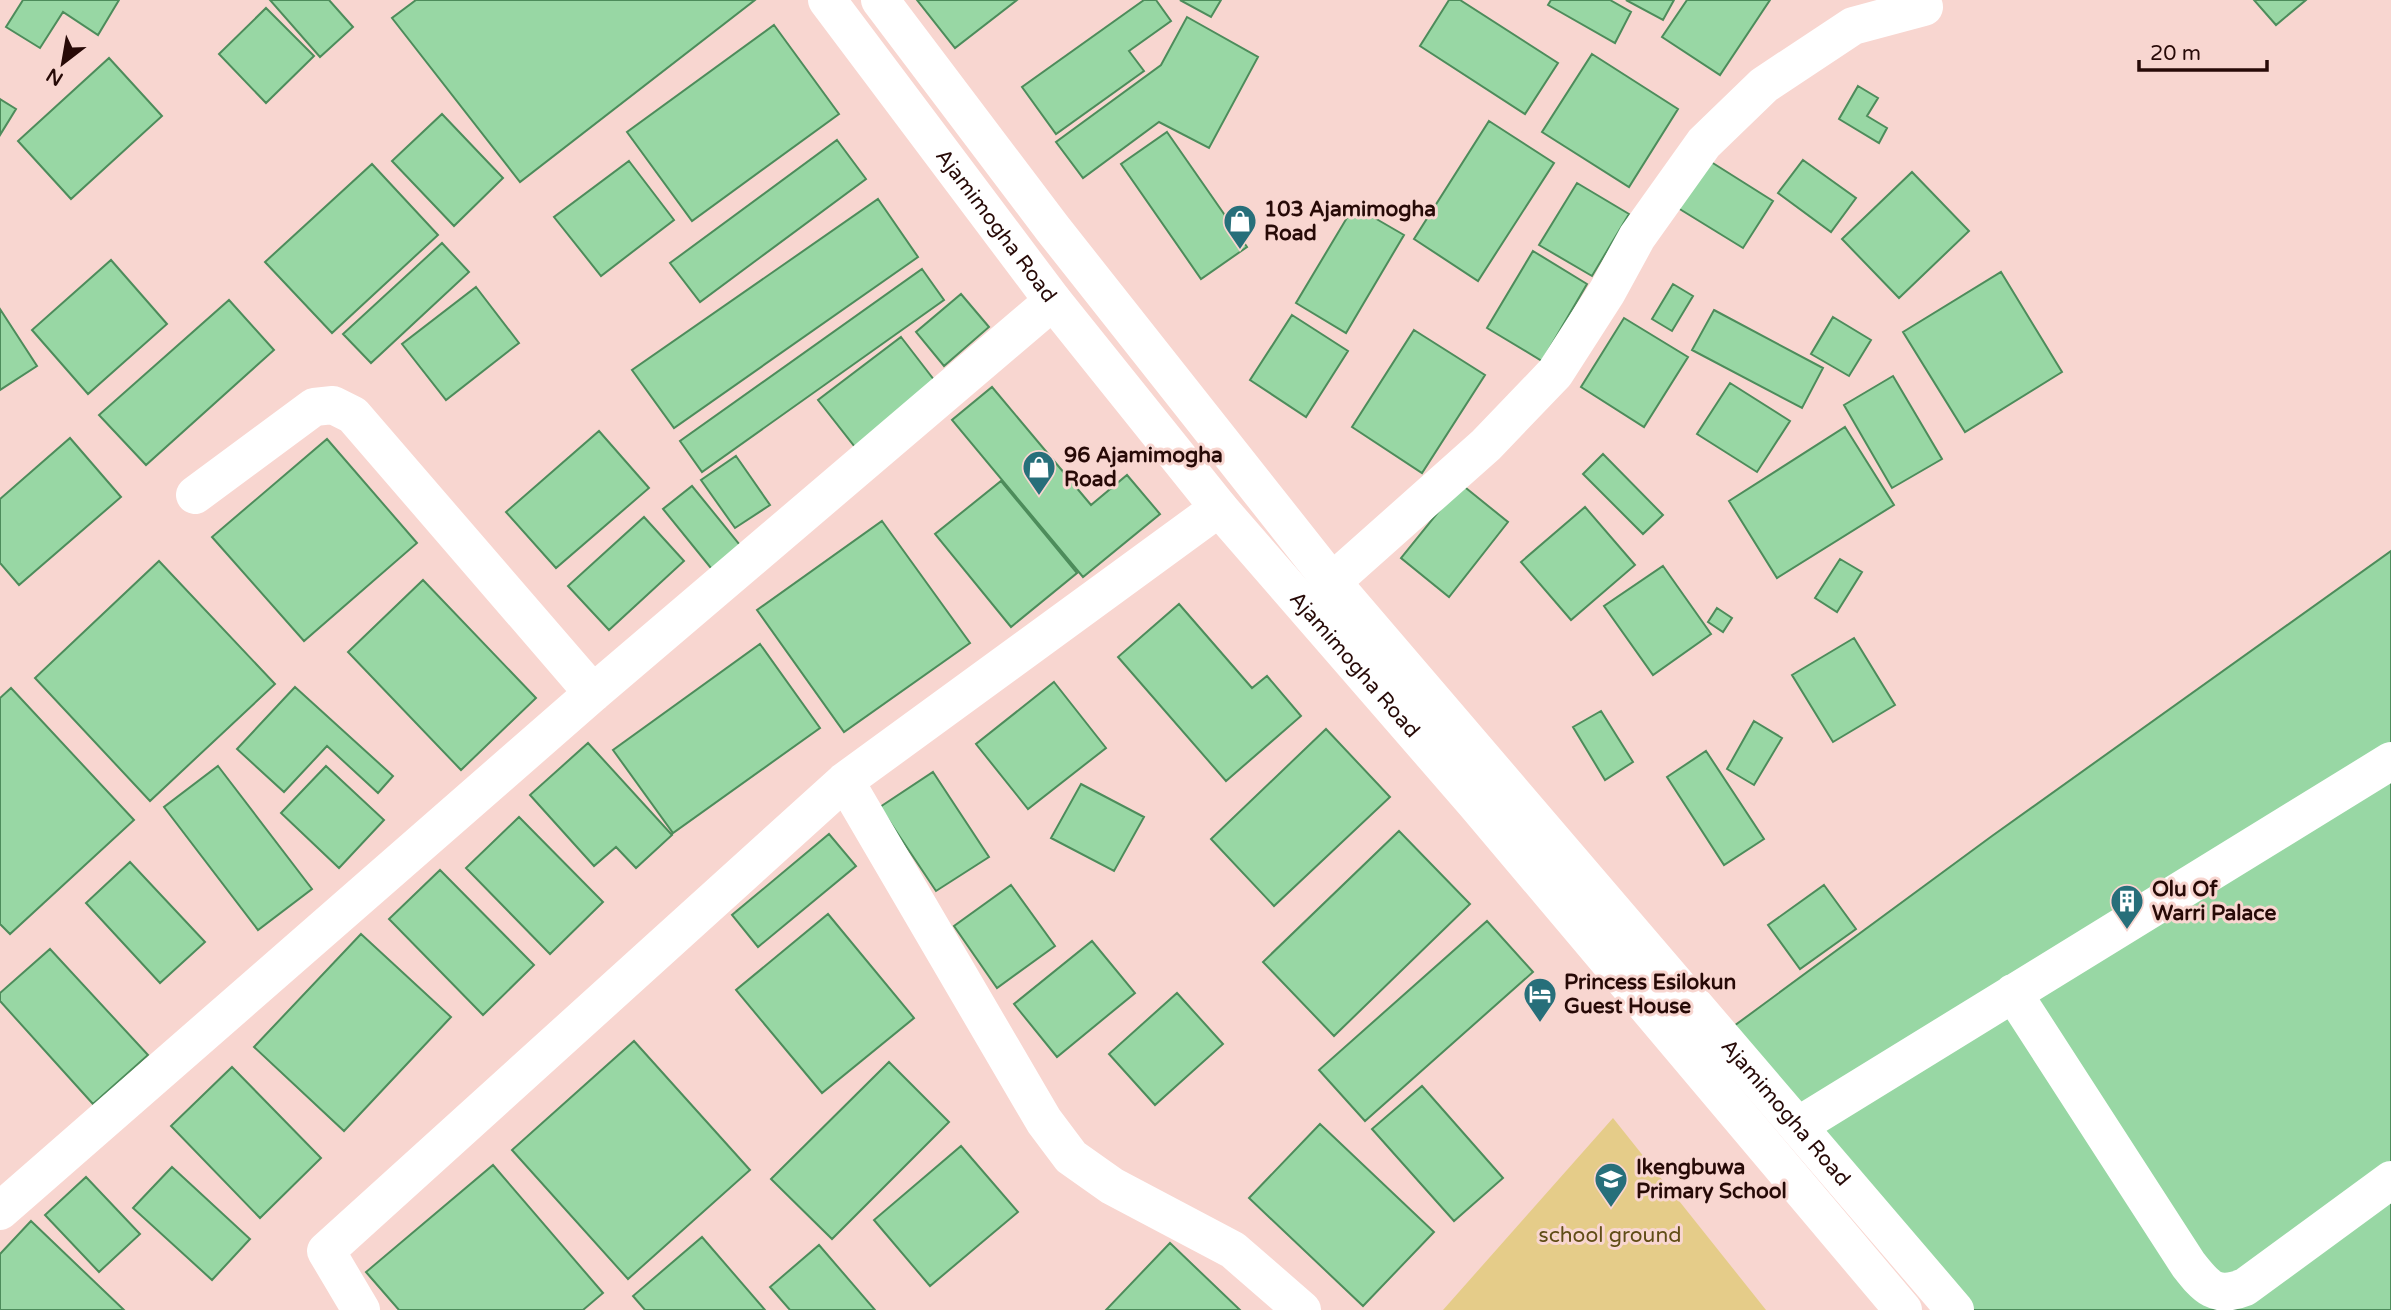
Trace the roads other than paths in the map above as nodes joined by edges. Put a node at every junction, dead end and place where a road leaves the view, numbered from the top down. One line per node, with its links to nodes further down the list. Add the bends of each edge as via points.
1 (827, 0): 4 (street, Ajamimogha Road)
2 (880, 0): 7 (street, Ajamimogha Road, via 1053,229)
3 (1924, 7): 7 (street, via 1853,26 1764,85 1704,143 1637,237 1555,373 1486,444)
4 (1053, 301): 6 (street, Ajamimogha Road); 8 (street)
5 (195, 495): 8 (street, via 314,407 333,405 353,415)
6 (1219, 508): 10 (street); 17 (street, Ajamimogha Road)
7 (1332, 582): 12 (street, Ajamimogha Road)
8 (593, 693): 14 (street)
9 (2391, 761): 11 (street)
10 (845, 781): 15 (street, via 326,1251); 16 (street, via 1044,1121 1071,1157 1112,1186 1233,1250)
11 (2013, 993): 12 (street); 13 (street, via 2188,1264 2214,1291 2230,1293 2245,1287)
12 (1798, 1126): 18 (street, Ajamimogha Road)
13 (2391, 1181)
14 (0, 1211)
15 (361, 1310)
16 (1302, 1310)
17 (1903, 1310)
18 (1955, 1310)

